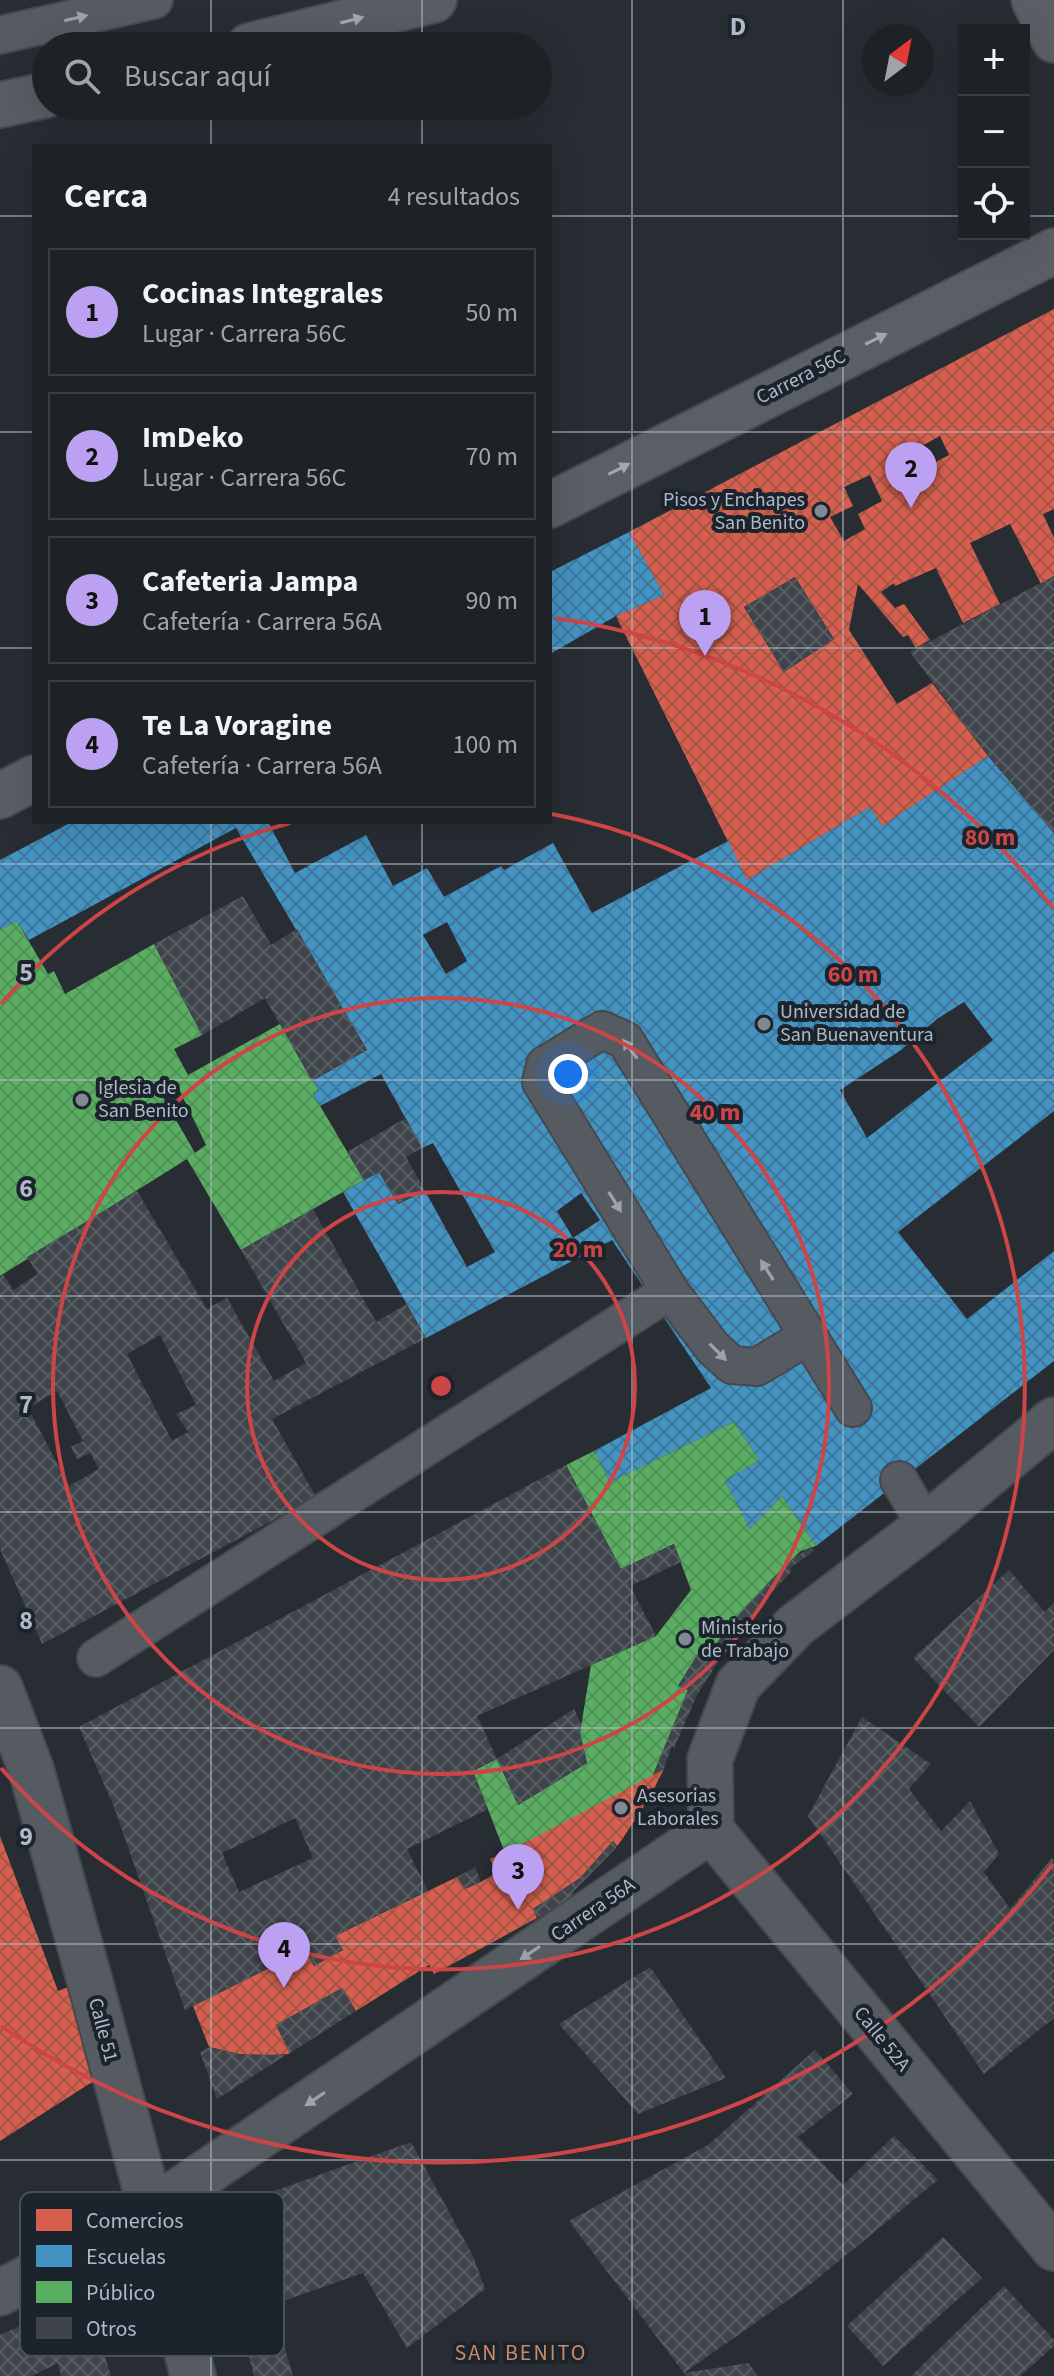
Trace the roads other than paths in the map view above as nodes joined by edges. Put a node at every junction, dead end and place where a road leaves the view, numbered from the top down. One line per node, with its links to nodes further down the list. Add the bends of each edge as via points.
1 (154, 0): 5 (lane, one-way to 1)
2 (434, 0): 4 (main road, one-way to 2)
3 (1034, 0): 6 (street)
4 (305, 32)
5 (0, 35)
6 (1054, 40)
7 (32, 98): 8 (main road)
8 (0, 105)
9 (1054, 251): 10 (street, Carrera 56C, one-way to 9)
10 (552, 504)
11 (32, 779): 12 (street)
12 (0, 796)
13 (670, 1291): 14 (lane, one-way to 14, via 732,1365 757,1367); 14 (lane, one-way to 13, via 625,1040 602,1030 545,1065 541,1082); 19 (lane)
14 (808, 1336): 15 (lane)
15 (853, 1408)
16 (1054, 1420): 18 (street)
17 (899, 1480): 18 (lane)
18 (926, 1526): 21 (street, via 796,1625 738,1685 710,1759)
19 (96, 1658)
20 (0, 1688): 22 (street, Calle 51, via 31,1769)
21 (711, 1830): 23 (street, Carrera 56A, one-way to 23); 24 (street, Calle 52A)
22 (146, 2192)
23 (178, 2192)
24 (1054, 2248)
25 (20, 2282): 26 (street, Carrera 56A)
26 (0, 2293)
27 (188, 2356): 28 (street, Calle 51)
28 (193, 2376)

